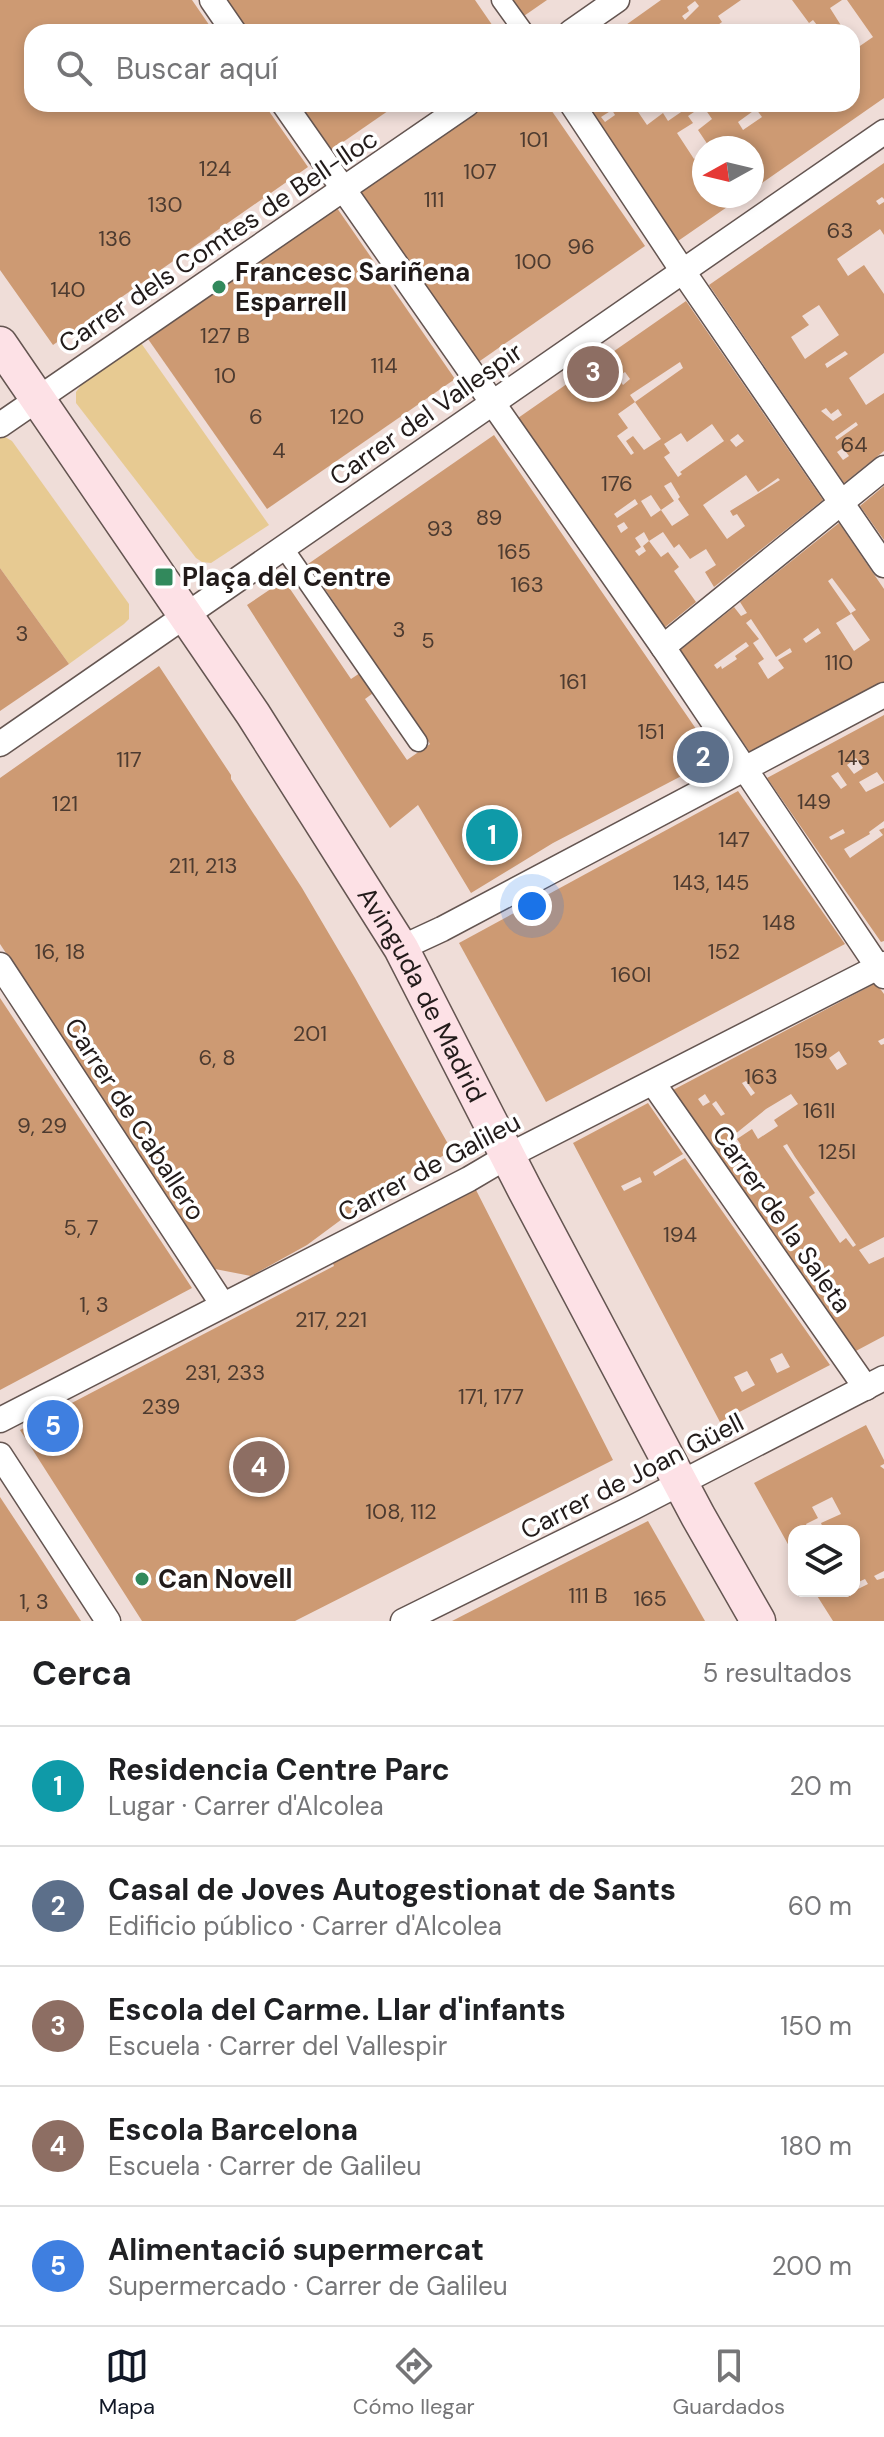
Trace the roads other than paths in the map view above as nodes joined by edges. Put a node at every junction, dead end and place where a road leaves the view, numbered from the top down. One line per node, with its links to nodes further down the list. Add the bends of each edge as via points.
1 (212, 0): 4 (street)
2 (501, 0): 5 (street)
3 (617, 0): 6 (street)
4 (228, 24)
5 (518, 24)
6 (582, 24)
7 (290, 112): 11 (street)
8 (456, 112): 11 (street, Carrer dels Comtes de Bell-lloc)
9 (577, 112): 12 (street)
10 (884, 132): 12 (street, Carrer del Vallespir)
11 (344, 190): 14 (street, Carrer dels Comtes de Bell-lloc); 15 (street)
12 (684, 273): 15 (street, Carrer del Vallespir); 18 (street)
13 (0, 344): 14 (main road, Avinguda de Madrid)
14 (37, 399): 16 (street, Carrer dels Comtes de Bell-lloc); 21 (main road, Avinguda de Madrid)
15 (492, 402): 19 (street, Carrer del Vallespir); 22 (street)
16 (0, 425)
17 (884, 468): 18 (street)
18 (841, 502): 20 (street); 22 (street)
19 (283, 547): 21 (street, Carrer del Vallespir); 24 (street)
20 (884, 565)
21 (186, 614): 25 (street, Carrer del Vallespir); 27 (main road, Avinguda de Madrid)
22 (663, 647): 26 (street)
23 (884, 695): 26 (street)
24 (418, 742)
25 (0, 744)
26 (745, 769): 27 (street); 29 (street)
27 (401, 948): 31 (main road, Avinguda de Madrid)
28 (0, 965): 32 (street, Carrer de Caballero)
29 (882, 969): 30 (street, Carrer de Galileu)
30 (653, 1083): 31 (street, Carrer de Galileu); 33 (street, Carrer de la Saleta)
31 (508, 1156): 32 (street, Carrer de Galileu); 36 (main road, Avinguda de Madrid)
32 (223, 1305): 34 (street, Carrer de Galileu)
33 (875, 1383): 36 (street, Carrer de Joan Güell)
34 (0, 1420)
35 (0, 1455): 37 (street)
36 (681, 1483): 38 (street, Carrer de Joan Güell); 39 (main road, Avinguda de Madrid)
37 (108, 1621)
38 (403, 1621)
39 (758, 1621)

